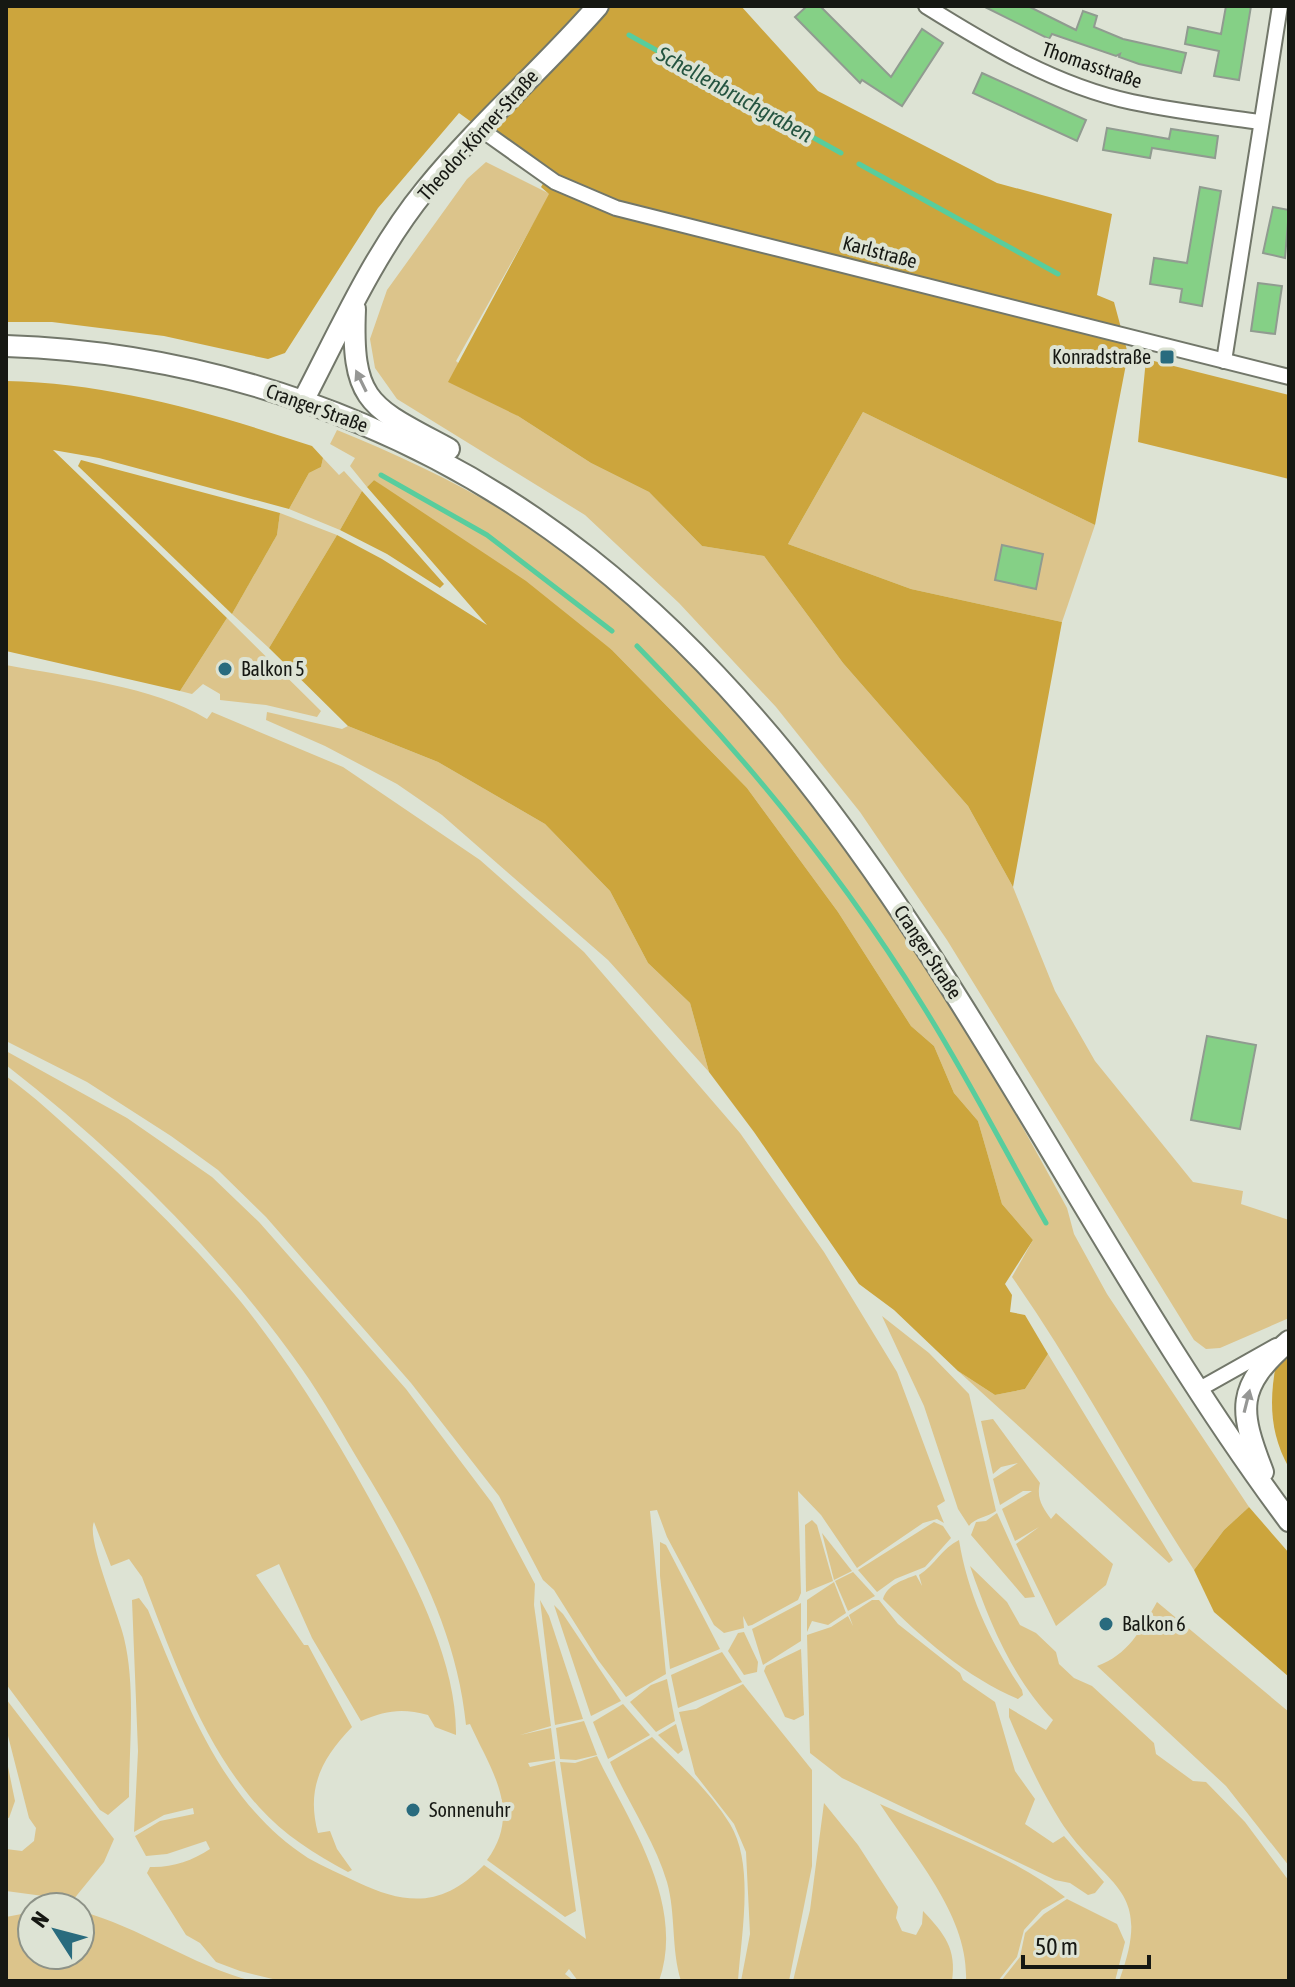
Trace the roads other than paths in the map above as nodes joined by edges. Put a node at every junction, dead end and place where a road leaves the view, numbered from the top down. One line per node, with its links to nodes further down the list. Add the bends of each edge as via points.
1 (598, 6): 5 (main road, Theodor-Körner-Straße)
2 (926, 6): 4 (street, Thomasstraße, via 1015,59 1097,91)
3 (1280, 6): 4 (street)
4 (1260, 122): 8 (street)
5 (479, 128): 6 (main road, Theodor-Körner-Straße, via 424,191); 8 (street, Karlstraße, via 555,182 616,208)
6 (355, 301): 10 (main road, Theodor-Körner-Straße); 11 (main road, Cranger Straße, one-way to 6, via 575,530 378,408 356,370)
7 (6, 346): 10 (main road, Cranger Straße, via 74,348 186,365)
8 (1224, 361): 9 (street, Karlstraße)
9 (1289, 377)
10 (303, 401): 11 (main road, Cranger Straße, via 449,464)
11 (596, 562): 13 (main road, Cranger Straße, via 728,686 843,827 959,999)
12 (1289, 1341): 13 (street, Cranger Straße); 14 (main road, Cranger Straße, one-way to 12, via 1244,1415 1256,1375)
13 (1196, 1391): 14 (main road, Cranger Straße)
14 (1274, 1501): 15 (main road, Cranger Straße)
15 (1289, 1521)

